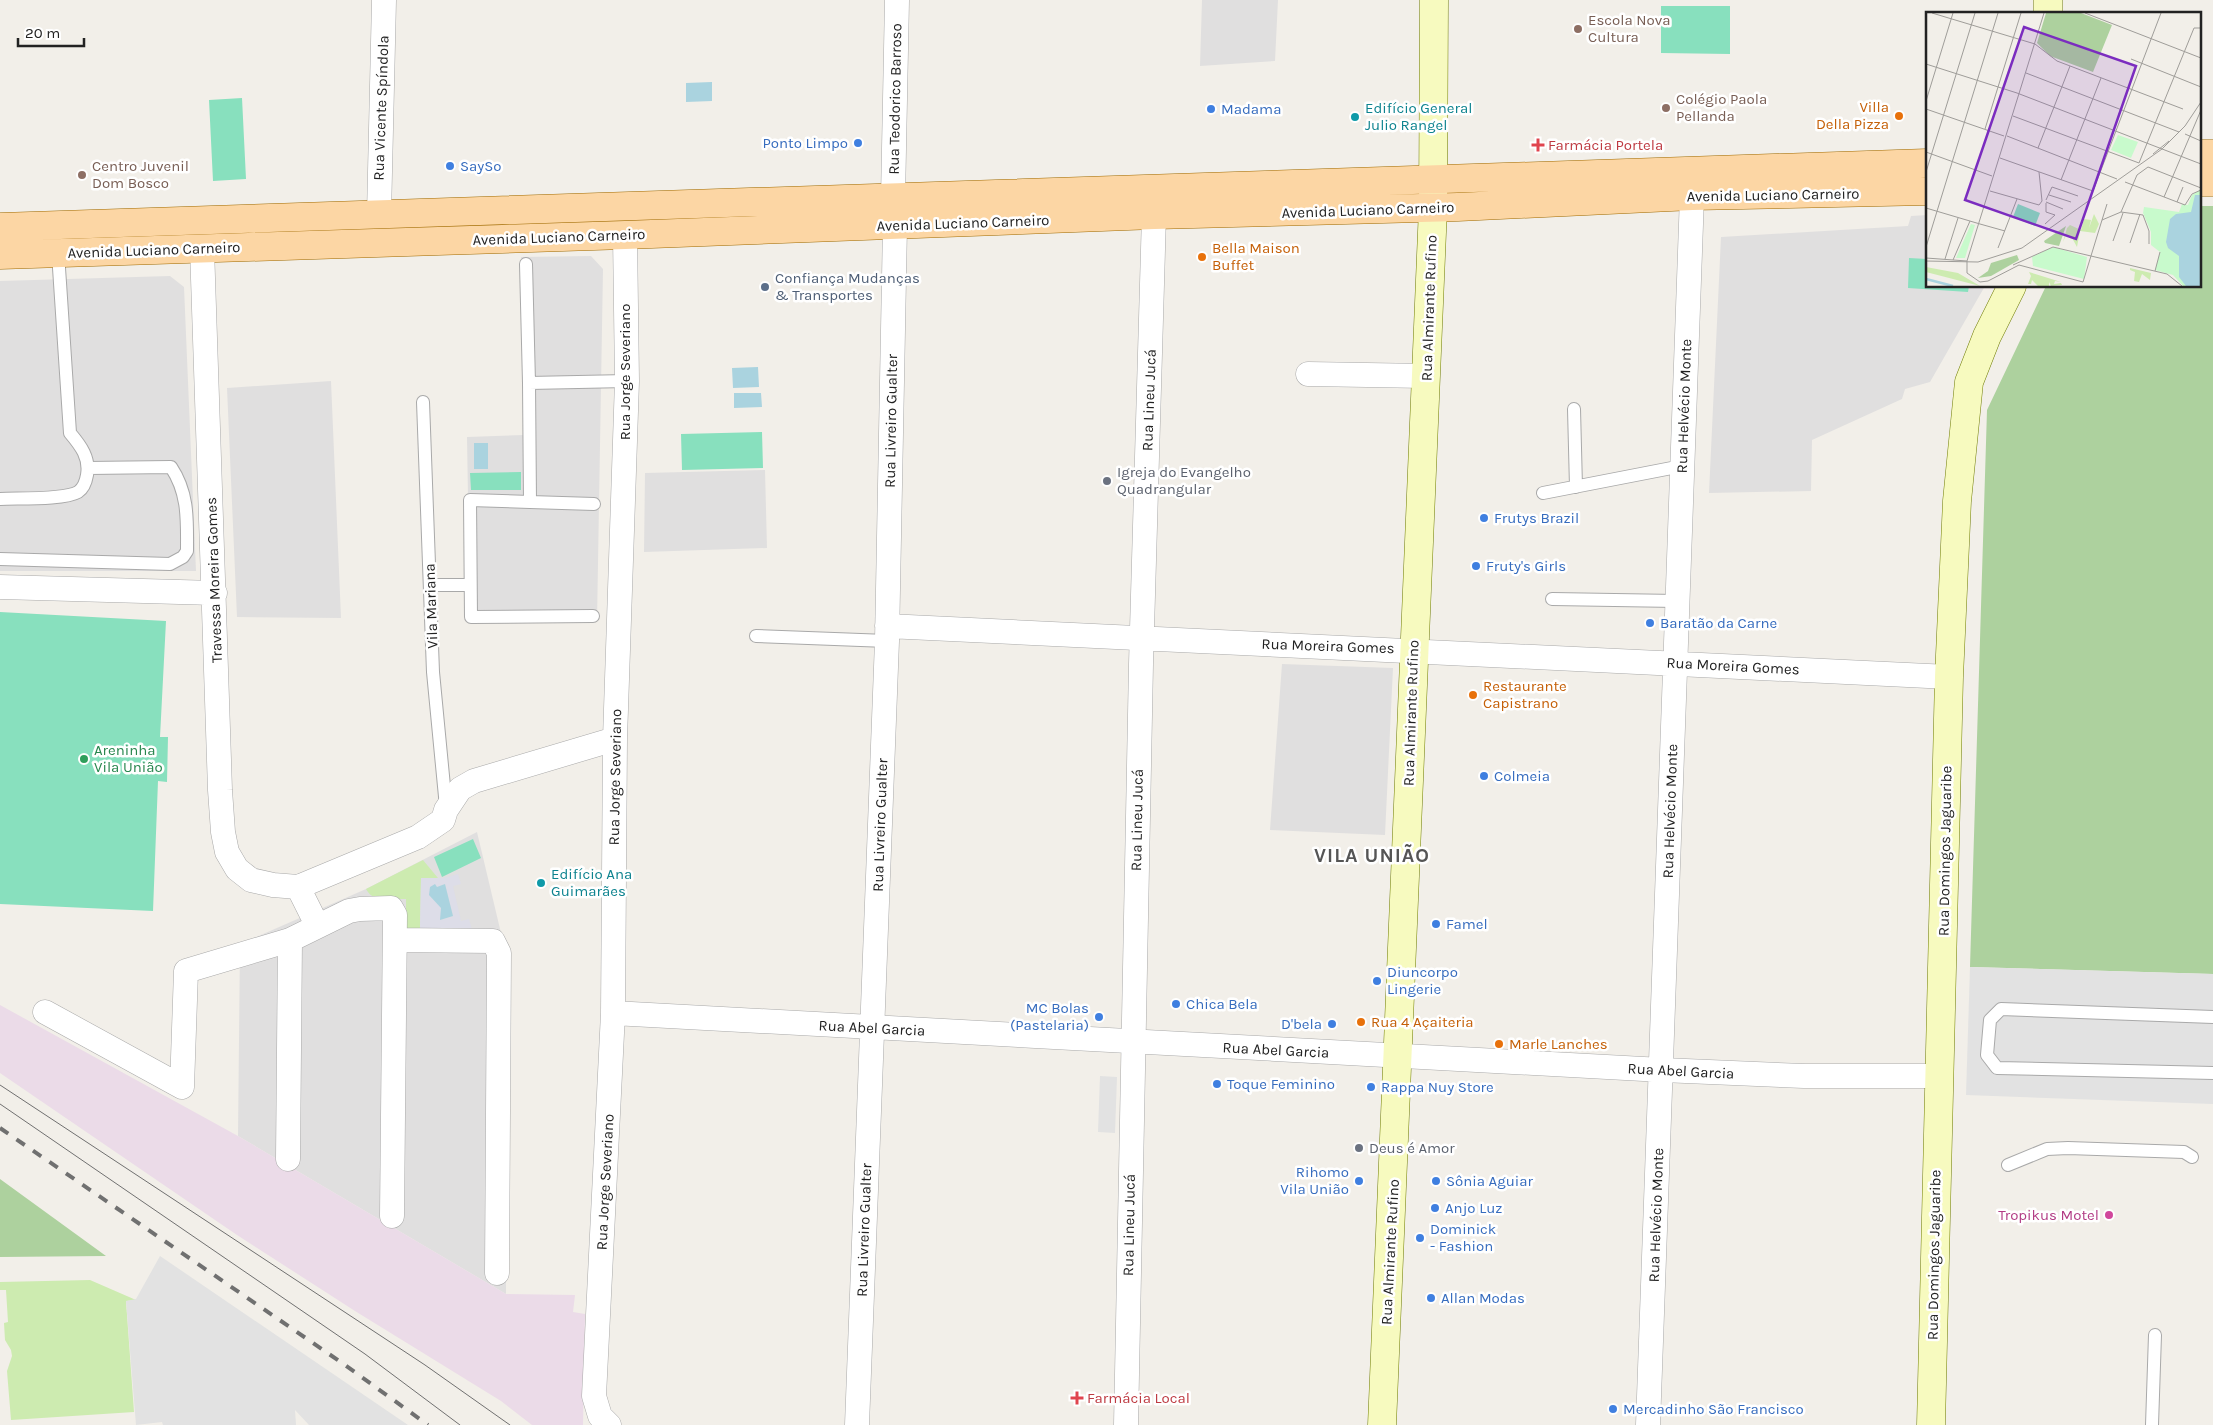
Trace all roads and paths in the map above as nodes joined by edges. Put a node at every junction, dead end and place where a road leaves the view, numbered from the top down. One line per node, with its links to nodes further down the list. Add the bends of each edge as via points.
1 (384, 0): 16 (street, Rua Vicente Spíndola)
2 (898, 0): 14 (street, Rua Teodorico Barroso)
3 (1434, 0): 8 (street, Rua Almirante Rufino)
4 (2200, 154): 5 (main road)
5 (2213, 154)
6 (1926, 163): 7 (main road, Avenida Luciano Carneiro)
7 (1840, 166): 8 (main road, Avenida Luciano Carneiro); 12 (main road)
8 (1434, 180): 14 (main road, Avenida Luciano Carneiro); 15 (street, Rua Almirante Rufino)
9 (2200, 182): 10 (main road)
10 (2213, 182)
11 (1926, 191): 12 (main road, Avenida Luciano Carneiro)
12 (1841, 193): 13 (main road, Avenida Luciano Carneiro)
13 (1692, 196): 15 (main road, Avenida Luciano Carneiro); 32 (street, Rua Helvécio Monte)
14 (893, 198): 16 (main road, Avenida Luciano Carneiro)
15 (1433, 208): 17 (main road, Avenida Luciano Carneiro); 27 (street, Rua Almirante Rufino)
16 (379, 215): 19 (main road, Avenida Luciano Carneiro)
17 (1154, 215): 18 (main road, Avenida Luciano Carneiro); 49 (street, Rua Lineu Jucá)
18 (895, 226): 20 (main road, Avenida Luciano Carneiro); 47 (street, Rua Livreiro Gualter)
19 (0, 227)
20 (625, 235): 21 (main road, Avenida Luciano Carneiro); 28 (street, Rua Jorge Severiano)
21 (202, 248): 22 (main road, Avenida Luciano Carneiro); 43 (street, Travessa Moreira Gomes)
22 (58, 253): 23 (main road, Avenida Luciano Carneiro); 33 (lane, via 70,433 86,455)
23 (0, 254)
24 (526, 264): 29 (lane)
25 (2011, 288): 52 (street, Rua Domingos Jaguaribe, via 1968,382 1957,501)
26 (1308, 374): 27 (street)
27 (1426, 376): 50 (street, Rua Almirante Rufino)
28 (627, 381): 29 (lane); 53 (street, Rua Jorge Severiano)
29 (529, 383): 37 (lane)
30 (422, 402): 40 (lane, Vila Mariana)
31 (1574, 409): 34 (lane)
32 (1682, 466): 34 (lane); 45 (street, Rua Helvécio Monte)
33 (88, 468): 36 (lane, via 86,482 80,491 69,496); 39 (lane, via 171,467 179,479 187,506 187,552 183,557 170,564)
34 (1576, 487): 35 (lane)
35 (1543, 493)
36 (0, 499)
37 (530, 502): 38 (lane); 46 (lane, via 470,500 472,617)
38 (594, 504)
39 (0, 559)
40 (430, 585): 41 (lane); 54 (lane, Vila Mariana)
41 (465, 585)
42 (0, 586): 43 (street)
43 (215, 593): 55 (street, Travessa Moreira Gomes, via 220,790 227,852 237,869 251,880)
44 (1552, 599): 45 (lane)
45 (1677, 601): 51 (street, Rua Helvécio Monte)
46 (593, 616)
47 (887, 634): 48 (lane); 49 (street, Rua Moreira Gomes); 62 (street, Rua Livreiro Gualter)
48 (756, 636)
49 (1141, 638): 50 (street, Rua Moreira Gomes); 63 (street, Rua Lineu Jucá)
50 (1414, 650): 51 (street, Rua Moreira Gomes); 64 (street, Rua Almirante Rufino)
51 (1675, 663): 52 (street, Rua Moreira Gomes); 65 (street, Rua Helvécio Monte)
52 (1949, 677): 67 (street, Rua Domingos Jaguaribe)
53 (615, 739): 54 (street, via 474,781 460,789); 60 (street, Rua Jorge Severiano)
54 (446, 810): 55 (street, via 443,820 418,837)
55 (298, 886): 56 (street)
56 (317, 925): 57 (street); 58 (street, via 360,908 391,908 395,915)
57 (290, 940): 59 (street, via 186,971 182,1087); 69 (street)
58 (395, 940): 71 (street); 72 (street, via 493,941 499,953)
59 (45, 1012)
60 (613, 1013): 62 (street, Rua Abel Garcia); 74 (street, Rua Jorge Severiano, via 594,1396)
61 (2213, 1017): 66 (lane, via 2001,1009 1990,1020 1987,1055 1997,1068)
62 (872, 1028): 63 (street, Rua Abel Garcia); 75 (street, Rua Livreiro Gualter)
63 (1132, 1041): 64 (street, Rua Abel Garcia); 76 (street, Rua Lineu Jucá)
64 (1398, 1057): 65 (street, Rua Abel Garcia); 77 (street, Rua Almirante Rufino)
65 (1662, 1070): 67 (street, Rua Abel Garcia, via 1804,1076); 78 (street, Rua Helvécio Monte)
66 (2213, 1073)
67 (1940, 1076): 79 (street, Rua Domingos Jaguaribe)
68 (2192, 1158): 70 (lane, via 2184,1152 2068,1148 2047,1149)
69 (288, 1159)
70 (2008, 1165)
71 (392, 1216)
72 (497, 1273)
73 (2156, 1335): 80 (lane)
74 (603, 1417)
75 (857, 1425)
76 (1126, 1425)
77 (1382, 1425)
78 (1648, 1425)
79 (1930, 1425)
80 (2152, 1425)

